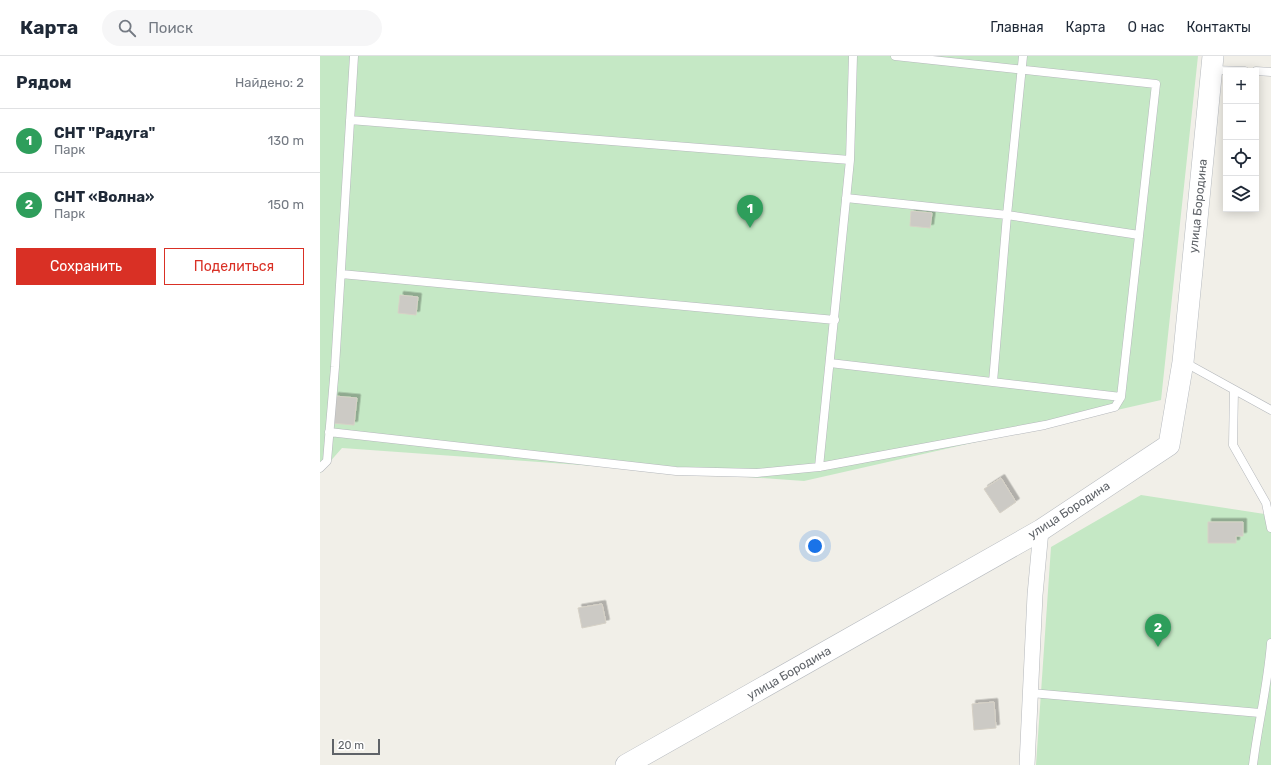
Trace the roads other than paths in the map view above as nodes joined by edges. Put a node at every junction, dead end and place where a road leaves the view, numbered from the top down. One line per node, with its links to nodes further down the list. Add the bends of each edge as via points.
1 (354, 56): 10 (lane)
2 (853, 56): 11 (lane)
3 (895, 56): 7 (lane)
4 (1023, 56): 7 (lane)
5 (1212, 63): 6 (lane); 17 (main road, улица Бородина)
6 (1233, 68)
7 (1022, 70): 13 (lane); 14 (lane, via 1156,84)
8 (1259, 72): 9 (lane)
9 (1271, 72)
10 (350, 120): 11 (lane); 15 (lane)
11 (850, 160): 12 (lane)
12 (846, 198): 13 (lane); 16 (lane)
13 (1007, 215): 14 (lane); 19 (lane)
14 (1140, 235): 21 (lane)
15 (341, 274): 16 (lane); 23 (lane)
16 (835, 320): 18 (lane)
17 (1183, 362): 20 (lane); 27 (main road, улица Бородина, via 1169,445)
18 (830, 363): 19 (lane); 24 (lane)
19 (993, 382): 21 (lane)
20 (1234, 390): 22 (lane); 26 (lane, via 1233,445 1266,503)
21 (1121, 397): 24 (lane, via 1115,407 1045,424)
22 (1271, 410)
23 (329, 432): 24 (lane, via 676,471 757,473); 25 (lane, via 327,461)
24 (819, 467)
25 (320, 468)
26 (1271, 528)
27 (1041, 530): 29 (street, via 1035,595); 31 (main road, улица Бородина)
28 (1271, 643): 30 (lane, via 1268,676)
29 (1031, 693): 30 (lane); 33 (street)
30 (1260, 713): 34 (lane)
31 (647, 759): 32 (main road, улица Бородина)
32 (626, 765)
33 (1027, 765)
34 (1253, 765)

